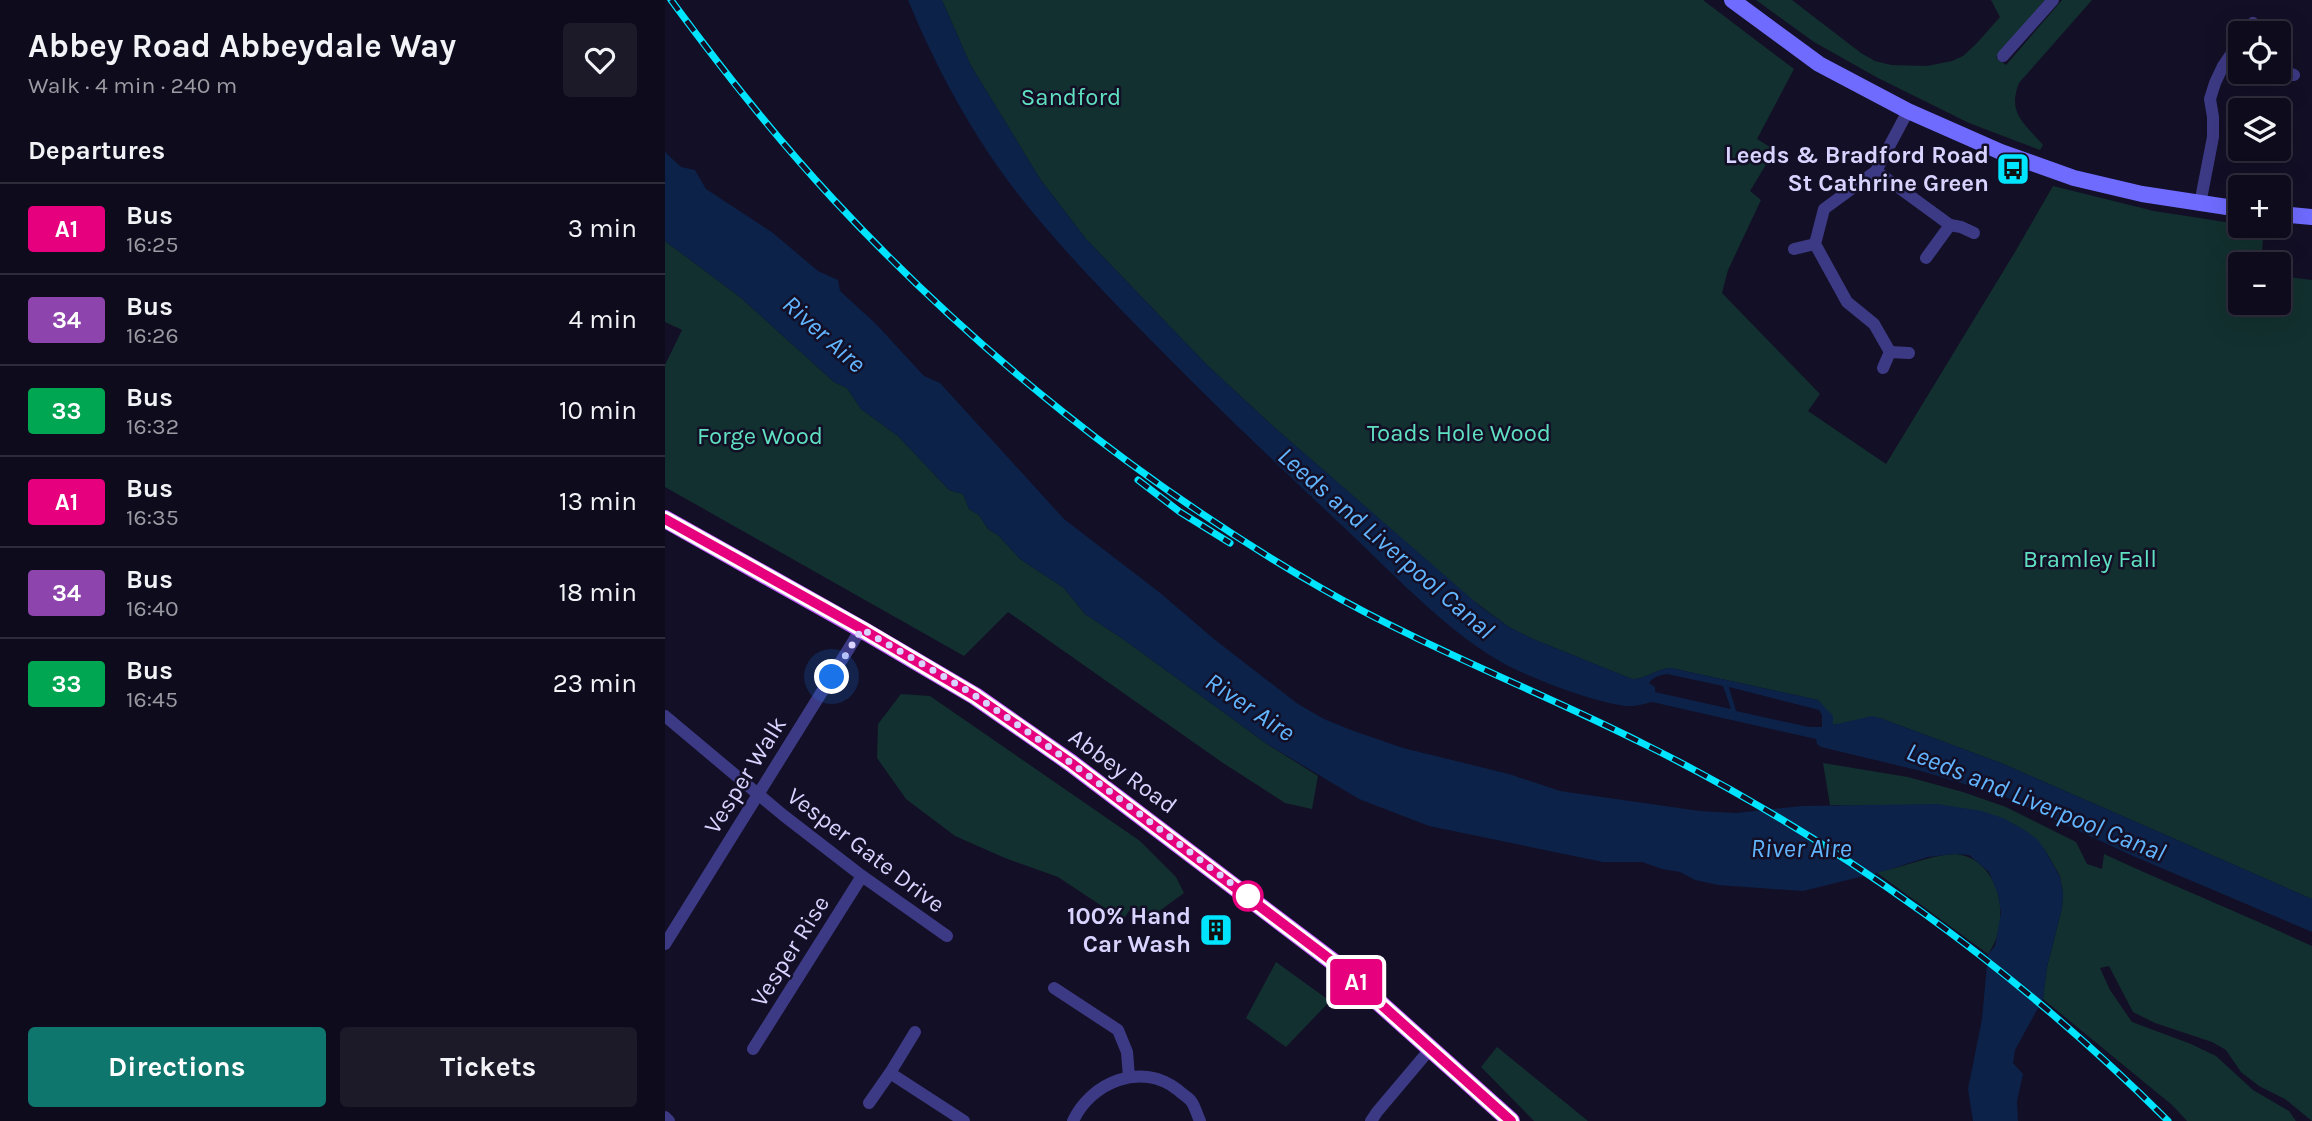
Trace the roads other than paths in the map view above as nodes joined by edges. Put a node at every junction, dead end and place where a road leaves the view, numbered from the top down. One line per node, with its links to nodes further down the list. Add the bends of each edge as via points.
1 (1732, 0): 7 (main road, via 1819,64)
2 (2053, 0): 3 (street)
3 (2003, 56)
4 (2228, 59): 9 (street, via 2210,99 2213,137)
5 (2291, 74): 6 (street)
6 (2294, 75)
7 (1908, 111): 8 (street); 9 (main road, via 2038,167)
8 (1875, 171): 13 (street); 15 (street, via 1824,209)
9 (2200, 204): 10 (main road)
10 (2228, 208)
11 (2291, 215): 12 (main road)
12 (2312, 217)
13 (1950, 225): 14 (street); 17 (street)
14 (1974, 233)
15 (1815, 244): 16 (street); 18 (street, via 1847,302 1874,324)
16 (1794, 250)
17 (1926, 258)
18 (1890, 352): 19 (street); 20 (street)
19 (1909, 353)
20 (1883, 368)
21 (665, 519): 22 (main road, Abbey Road)
22 (862, 629): 24 (street, Vesper Walk); 30 (main road, Abbey Road, via 975,696 1071,763 1327,957)
23 (665, 716): 24 (street, Vesper Gate Drive)
24 (757, 795): 25 (street, Vesper Gate Drive); 27 (street, Vesper Walk)
25 (862, 876): 26 (street, Vesper Gate Drive); 31 (street, Vesper Rise)
26 (947, 936)
27 (665, 944)
28 (1054, 988): 33 (street, via 1118,1030 1127,1052)
29 (915, 1032): 32 (street)
30 (1431, 1048): 40 (street); 41 (main road, Abbey Road)
31 (753, 1049)
32 (890, 1073): 34 (street); 37 (street)
33 (1129, 1077): 38 (street, via 1103,1086 1088,1098); 39 (street, via 1150,1077 1172,1086 1191,1101)
34 (869, 1103)
35 (665, 1117): 36 (street)
36 (669, 1121)
37 (964, 1121)
38 (1073, 1121)
39 (1200, 1121)
40 (1371, 1121)
41 (1511, 1121)

